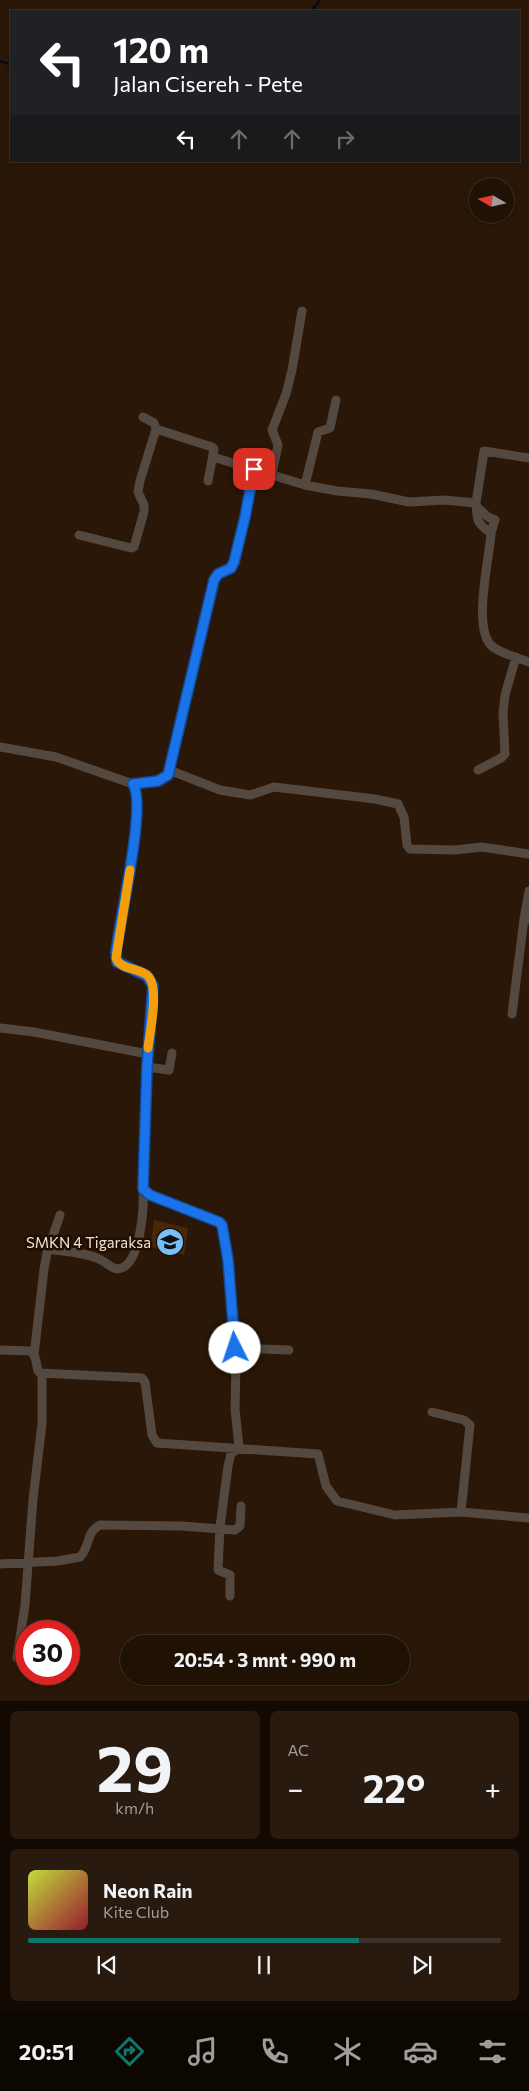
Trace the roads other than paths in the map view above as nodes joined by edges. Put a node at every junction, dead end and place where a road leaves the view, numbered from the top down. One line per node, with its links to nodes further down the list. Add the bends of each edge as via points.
1 (302, 311): 8 (street, via 286,394 272,430 278,445)
2 (336, 400): 10 (street, via 330,428 317,434)
3 (143, 417): 4 (street, via 154,423)
4 (156, 429): 5 (street, via 210,445 214,449); 12 (street, via 140,481 138,492 144,512 134,548)
5 (213, 456): 7 (street); 9 (street)
6 (529, 458): 11 (street, via 484,451)
7 (254, 469): 8 (street); 16 (street, via 234,562 214,580)
8 (272, 474): 10 (street)
9 (208, 481)
10 (305, 484): 11 (street, via 409,502 444,500)
11 (476, 504): 13 (street, via 476,519 491,533 483,589 483,617 488,640 492,646)
12 (78, 535)
13 (516, 657): 14 (street); 17 (street, via 505,695 505,754)
14 (529, 662)
15 (0, 747): 18 (street, via 56,757)
16 (169, 770): 18 (street, via 163,779); 19 (street, via 220,790 250,796 274,787 398,804 403,810 410,849 482,847)
17 (478, 770)
18 (133, 784): 25 (street, via 138,802 116,958 117,962 147,976 153,986)
19 (529, 854)
20 (529, 892): 21 (street)
21 (526, 919): 22 (street)
22 (512, 1014)
23 (0, 1028): 25 (street)
24 (172, 1053): 26 (street, via 169,1070)
25 (148, 1054): 26 (street)
26 (147, 1067): 27 (street)
27 (143, 1189): 29 (street, via 136,1249 126,1266 114,1268 91,1256); 30 (street, via 150,1195 222,1225)
28 (60, 1215): 29 (street)
29 (48, 1249): 33 (street)
30 (235, 1348): 32 (street); 36 (street)
31 (0, 1350): 33 (street, via 29,1350)
32 (289, 1350)
33 (34, 1355): 34 (street, via 38,1371)
34 (42, 1373): 36 (street, via 142,1378 152,1434 157,1443); 41 (street, via 42,1424)
35 (432, 1412): 38 (street, via 464,1420 470,1425)
36 (239, 1447): 38 (street, via 318,1454 328,1491 334,1499 344,1503 395,1515); 40 (street, via 230,1458)
37 (242, 1506): 40 (street, via 239,1528)
38 (460, 1512): 39 (street)
39 (529, 1518)
40 (220, 1527): 41 (street, via 100,1525 92,1531 80,1557); 43 (street, via 218,1570 230,1575)
41 (29, 1561): 42 (street); 44 (street)
42 (0, 1564)
43 (230, 1596)
44 (22, 1620)

